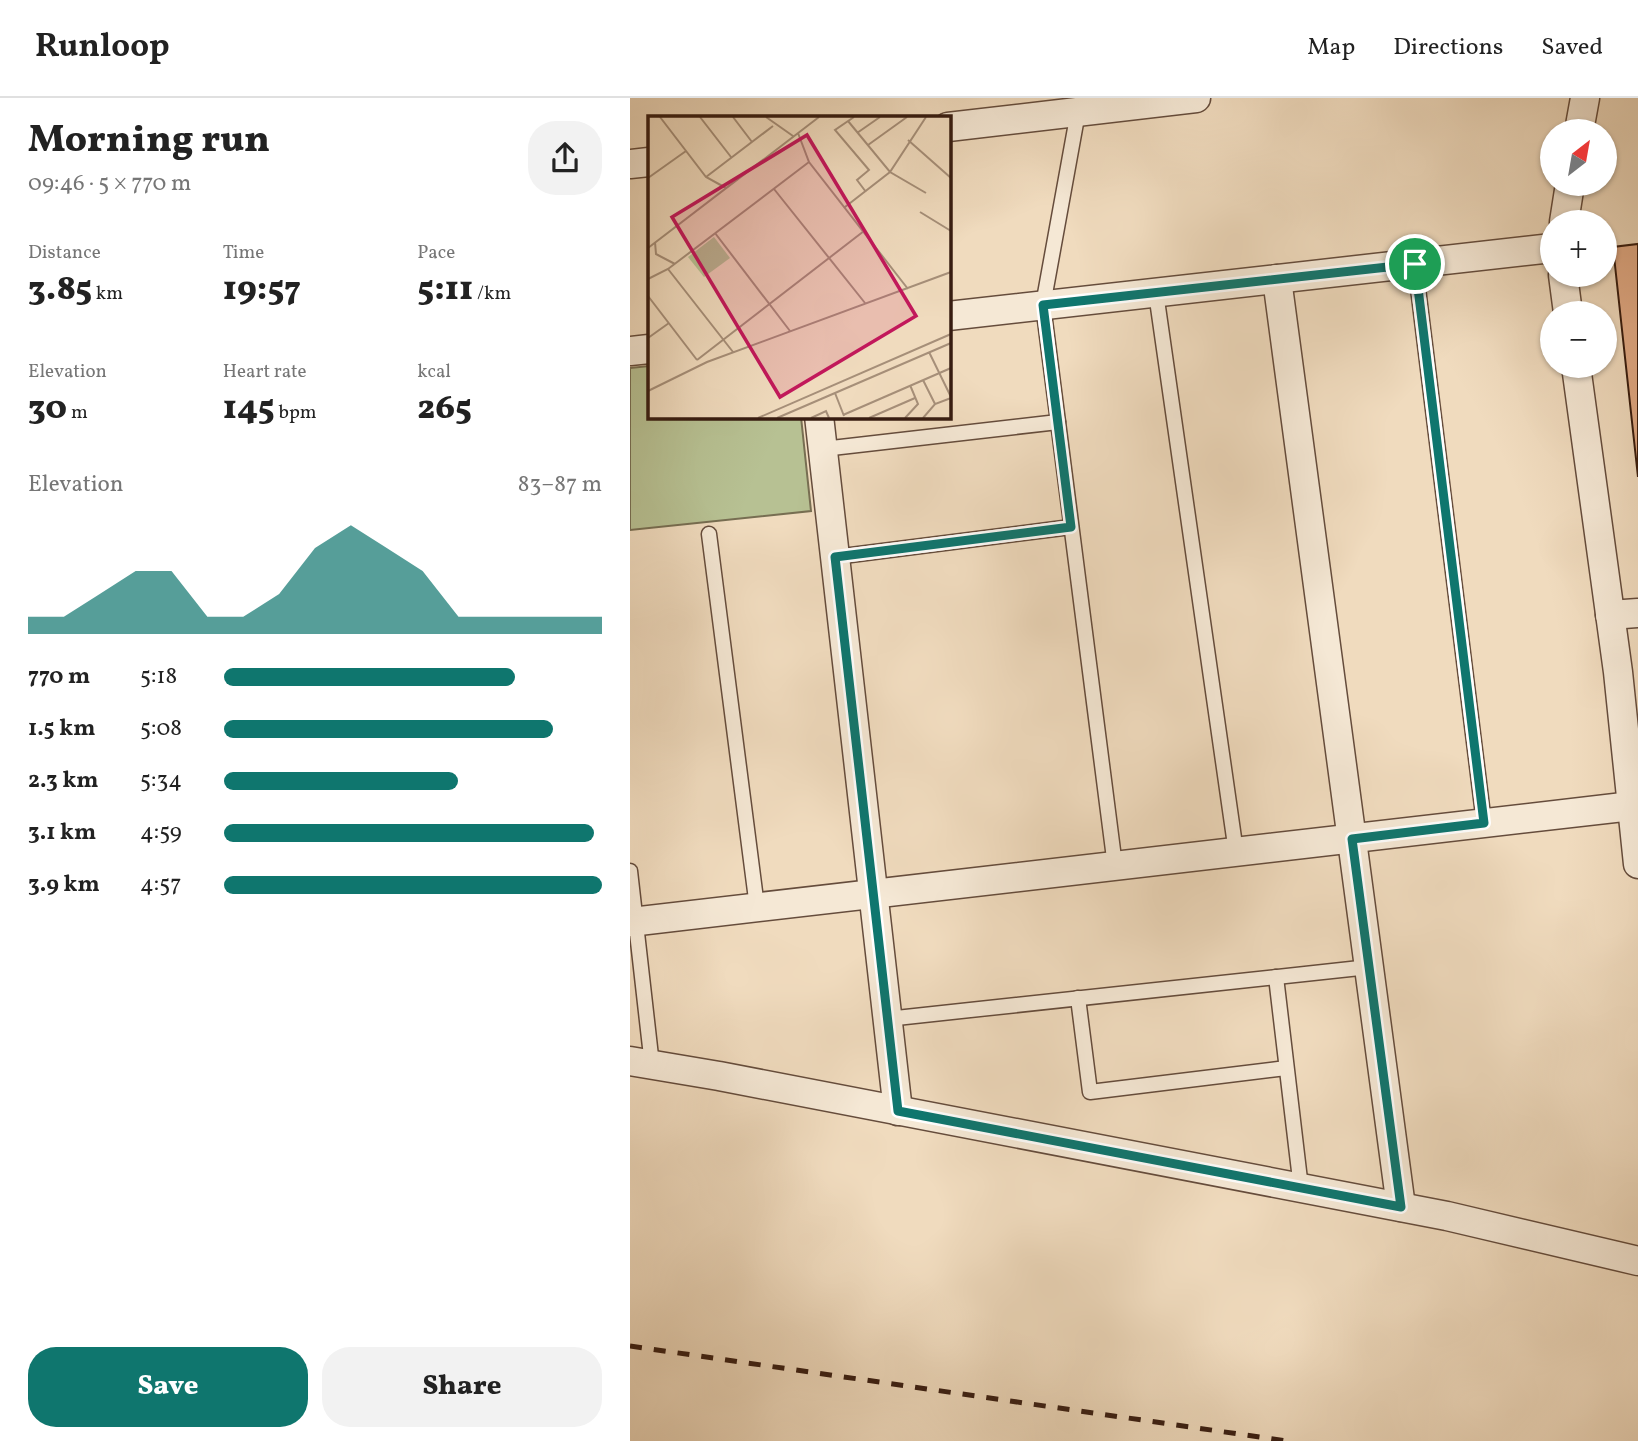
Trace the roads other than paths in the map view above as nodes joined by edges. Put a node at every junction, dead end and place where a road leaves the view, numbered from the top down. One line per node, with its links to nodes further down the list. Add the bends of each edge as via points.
1 (1196, 98): 4 (street)
2 (1585, 98): 5 (street)
3 (1016, 108): 4 (street); 6 (street)
4 (1078, 112): 13 (lane)
5 (1581, 119)
6 (950, 126)
7 (648, 162): 8 (street)
8 (630, 164)
9 (1540, 249): 10 (street)
10 (1415, 264): 11 (street); 27 (lane)
11 (1277, 279): 12 (street); 28 (street)
12 (1156, 293): 13 (street); 29 (lane)
13 (1043, 305): 14 (street); 19 (lane)
14 (950, 316)
15 (648, 349): 16 (street)
16 (630, 351)
17 (1578, 378): 25 (street)
18 (819, 418): 20 (street)
19 (1058, 422): 20 (lane); 21 (lane)
20 (823, 449): 23 (street)
21 (1071, 527): 23 (lane); 31 (lane)
22 (709, 534): 34 (lane)
23 (835, 557): 33 (street)
24 (1638, 613): 25 (street)
25 (1610, 615): 26 (street)
26 (1632, 806): 27 (street); 30 (street)
27 (1484, 823): 28 (street)
28 (1352, 839): 29 (street); 36 (street)
29 (1236, 852): 31 (street)
30 (1638, 864)
31 (1115, 866): 33 (street)
32 (630, 871): 35 (lane)
33 (873, 894): 34 (street); 39 (street)
34 (757, 907): 35 (street)
35 (633, 922): 40 (lane)
36 (1369, 967): 37 (lane); 44 (street)
37 (1276, 977): 38 (lane); 41 (lane)
38 (1078, 998): 39 (lane); 41 (lane, via 1090,1092)
39 (887, 1019): 42 (street)
40 (641, 1063): 42 (street)
41 (1286, 1068): 43 (lane)
42 (898, 1111): 43 (street)
43 (1301, 1188): 44 (street)
44 (1401, 1207): 45 (street)
45 (1638, 1261)

